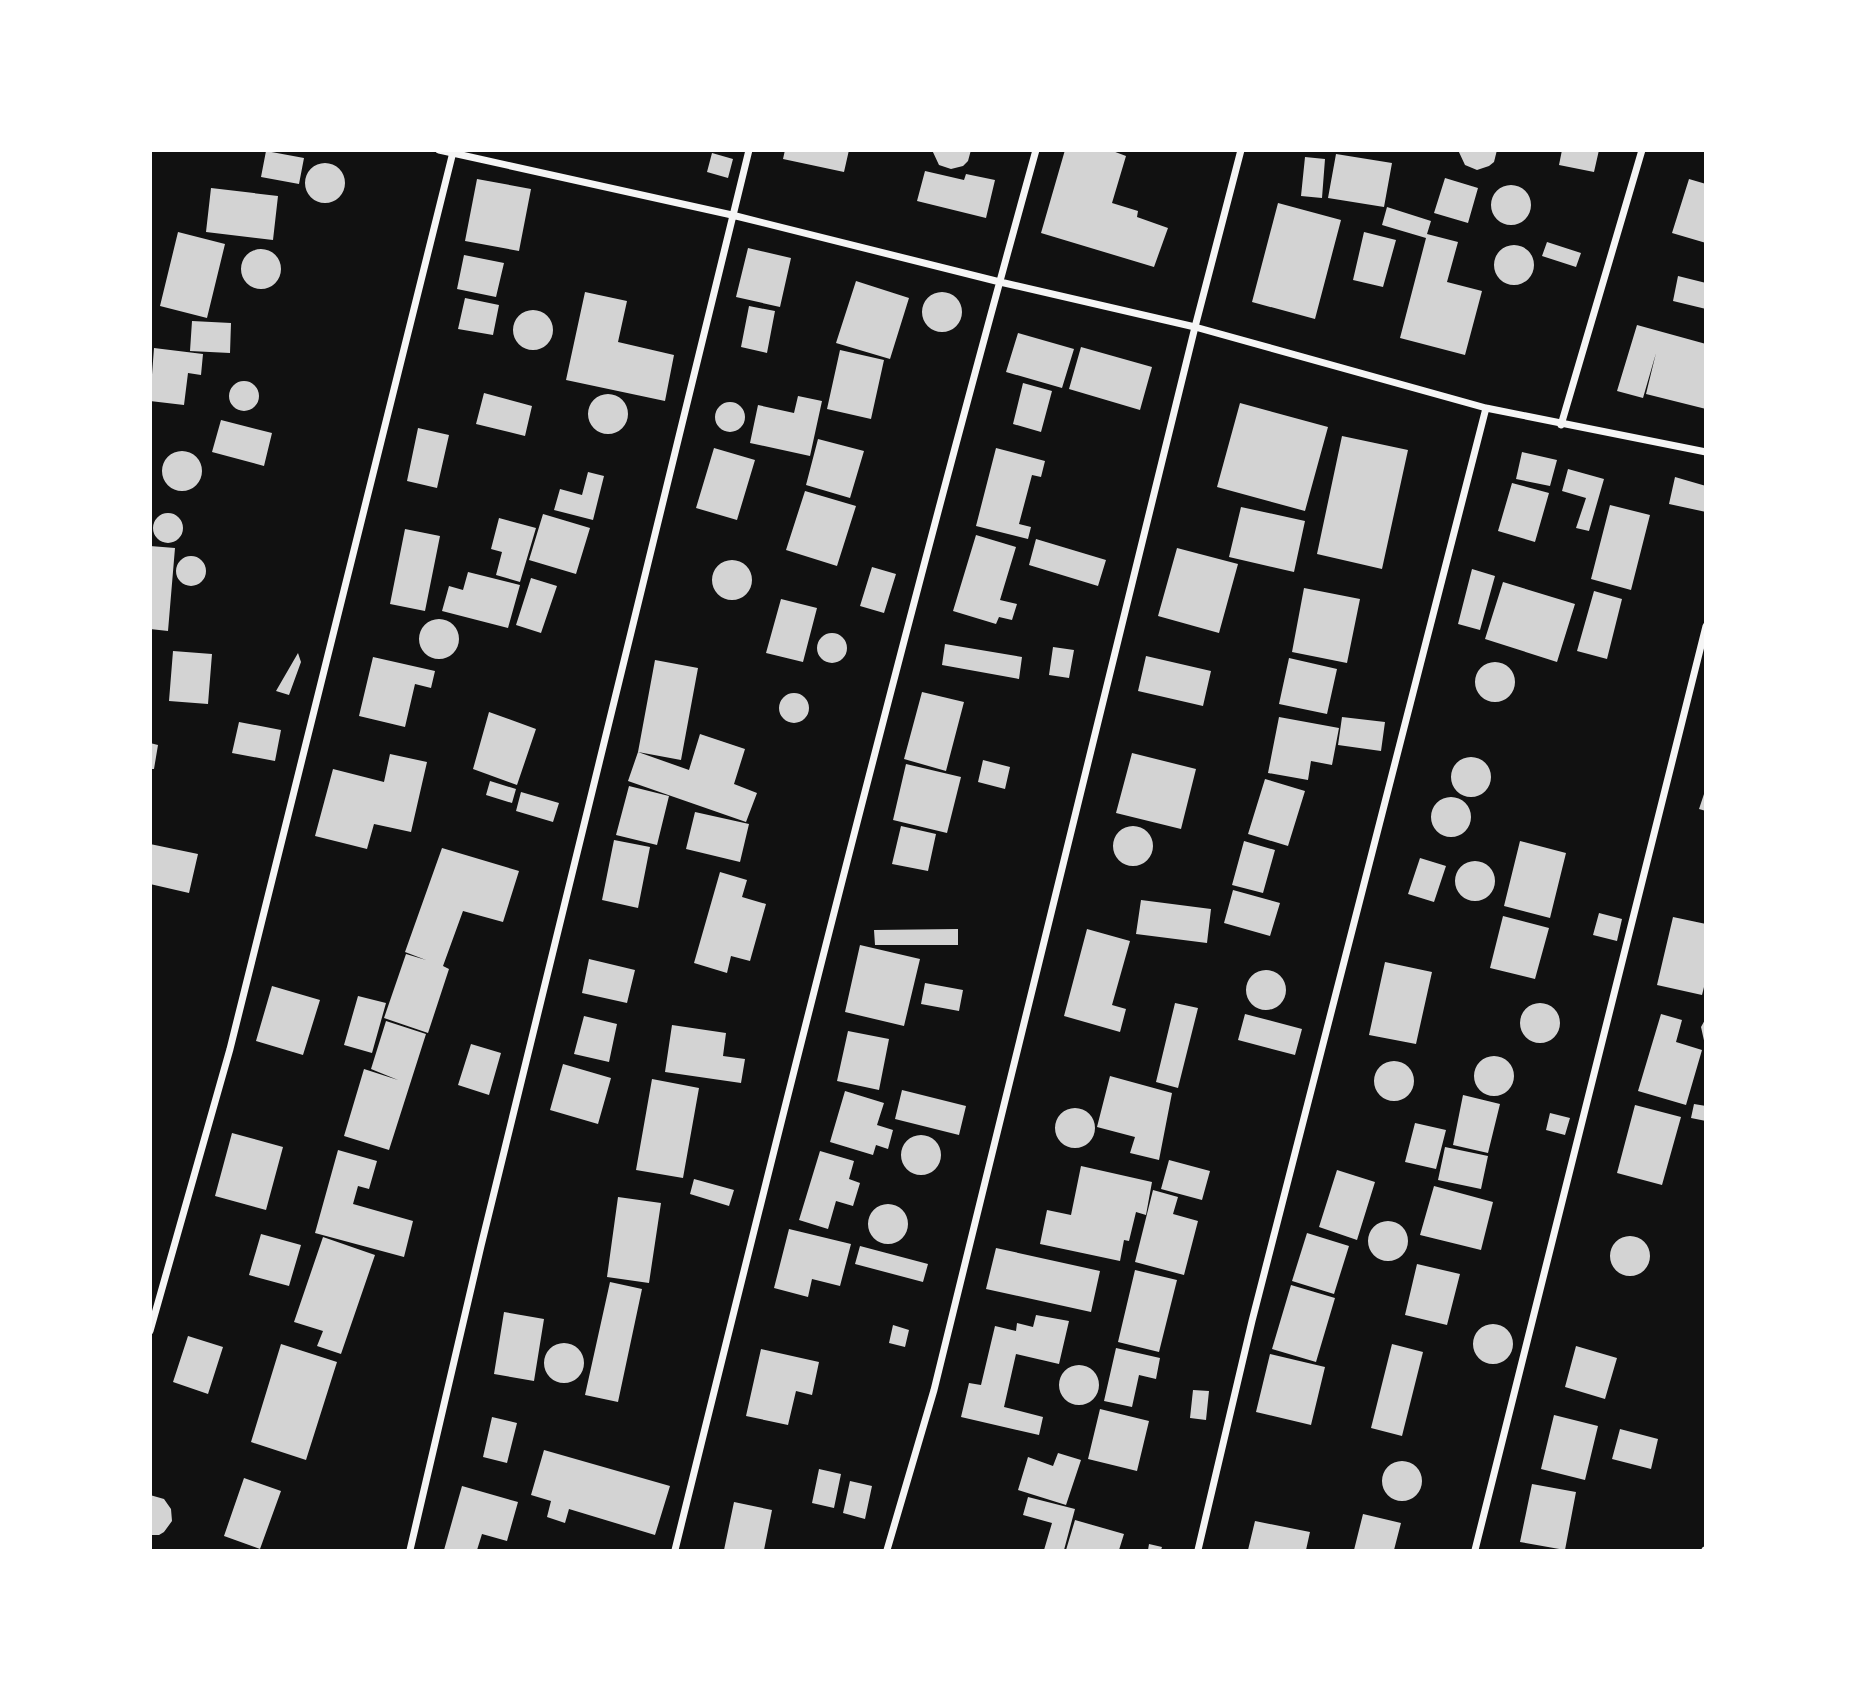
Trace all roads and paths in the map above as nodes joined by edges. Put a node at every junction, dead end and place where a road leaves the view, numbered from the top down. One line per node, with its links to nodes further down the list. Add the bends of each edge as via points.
1 (439, 150): 6 (street)
2 (749, 150): 7 (street)
3 (1036, 150): 8 (street)
4 (1241, 150): 9 (street)
5 (1642, 150): 11 (street)
6 (453, 152): 7 (street); 14 (street, via 230,1049)
7 (732, 215): 8 (street); 15 (street)
8 (1000, 282): 9 (street); 16 (street)
9 (1195, 327): 10 (street); 17 (street, via 934,1390)
10 (1486, 408): 11 (street); 18 (street, via 1252,1321)
11 (1561, 425): 12 (street)
12 (1706, 452)
13 (1706, 626): 19 (street)
14 (150, 1331)
15 (410, 1550)
16 (674, 1550)
17 (887, 1550)
18 (1198, 1550)
19 (1475, 1550)

